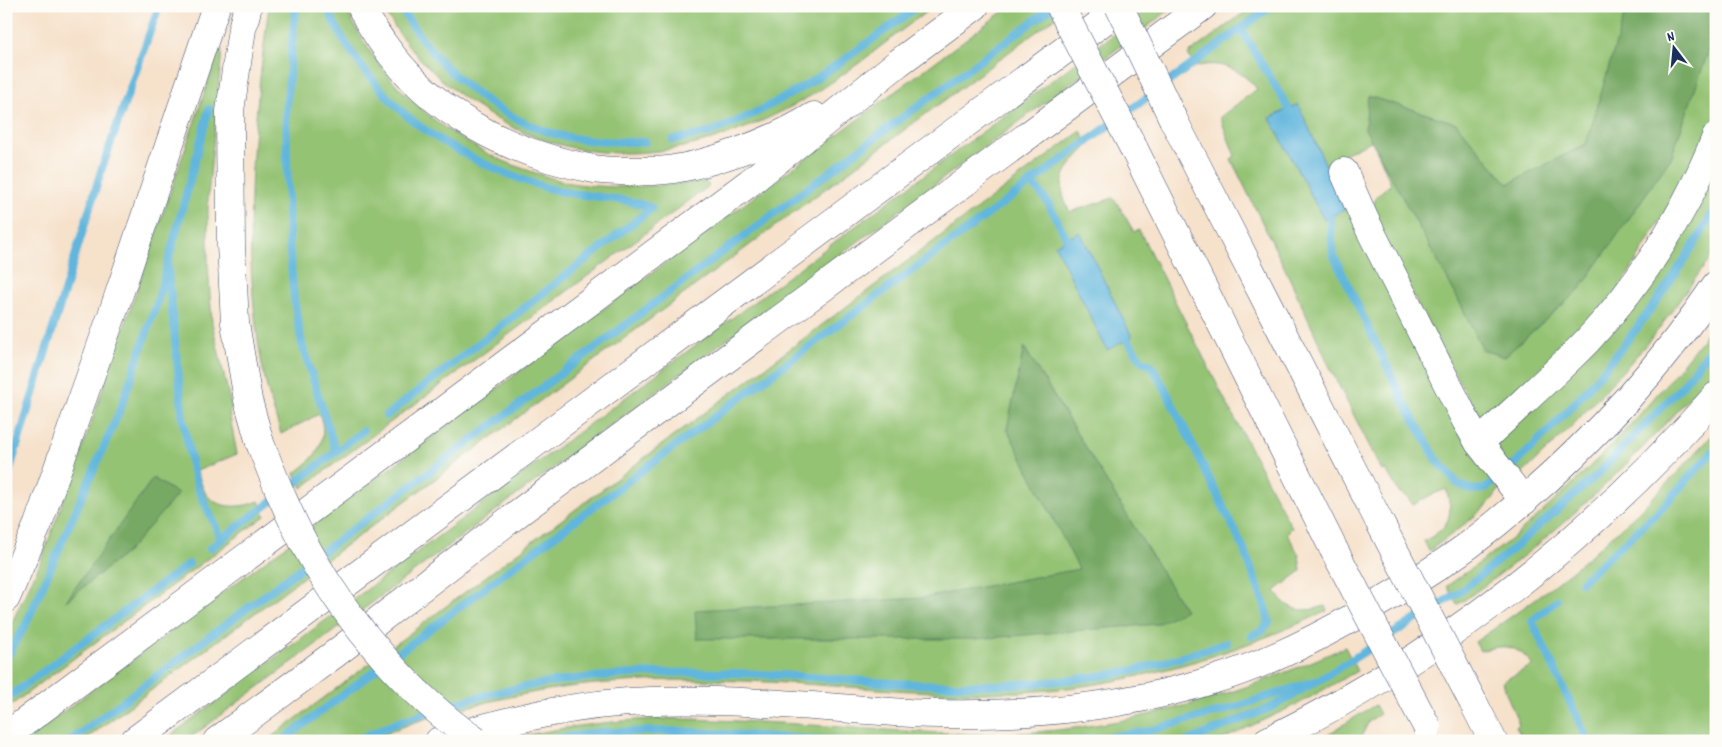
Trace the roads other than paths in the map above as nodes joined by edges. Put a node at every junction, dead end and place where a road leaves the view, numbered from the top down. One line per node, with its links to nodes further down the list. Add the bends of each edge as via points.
1 (216, 6): 16 (main road, via 38,524)
2 (248, 6): 22 (main road, bridge, via 230,111 230,245 235,323 248,400 260,443 297,529 335,593 386,659 438,712)
3 (361, 6): 9 (main road, via 366,19 393,58 426,92 461,119 500,141 596,170 656,171 702,163 749,147 804,122)
4 (975, 6): 9 (main road)
5 (1060, 6): 17 (main road, bridge, via 1333,548)
6 (1119, 6): 24 (main road, bridge, via 1173,119)
7 (1124, 6): 19 (main road)
8 (1203, 6): 20 (main road, via 521,511)
9 (898, 63): 18 (main road, via 749,183)
10 (1716, 137): 14 (main road, via 1662,243 1622,300 1586,342)
11 (1344, 172): 14 (main road, via 1365,220)
12 (1716, 285): 15 (main road, via 1631,394)
13 (1716, 396): 23 (main road, via 1679,438 1539,569 1479,615 1366,689)
14 (1479, 443): 15 (main road)
15 (1524, 501): 21 (main road, via 1434,568 1332,630 1244,670 1146,697 1046,711 972,714 742,702 648,701 560,710 480,728)
16 (6, 598)
17 (1431, 734)
18 (6, 736)
19 (134, 741)
20 (217, 741)
21 (440, 741)
22 (476, 741)
23 (1267, 741)
24 (1493, 741)

